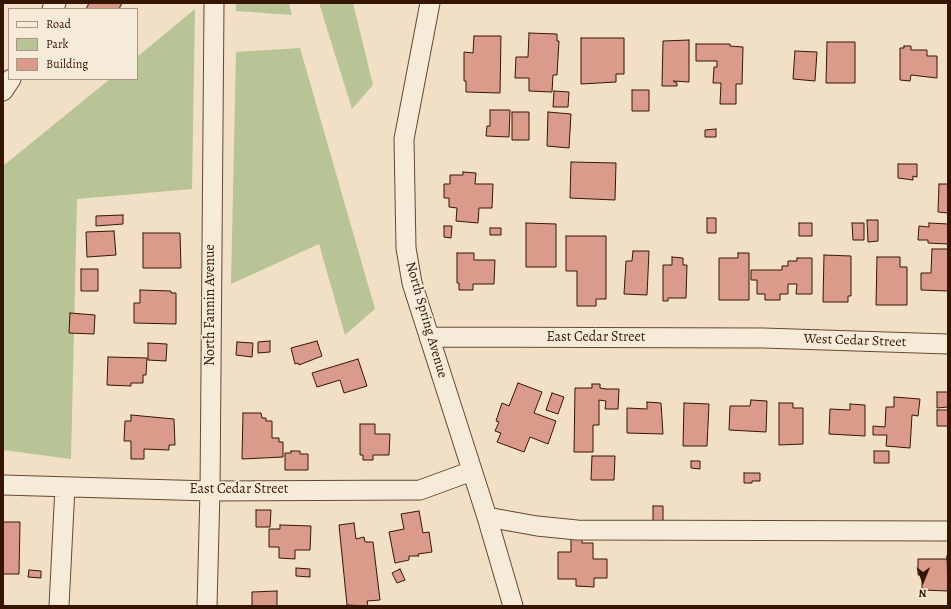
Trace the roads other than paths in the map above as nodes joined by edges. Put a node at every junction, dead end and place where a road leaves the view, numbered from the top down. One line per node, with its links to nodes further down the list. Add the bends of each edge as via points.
1 (214, 3): 11 (street, North Fannin Avenue)
2 (430, 3): 5 (street, North Spring Avenue, via 404,138 406,248 412,283)
3 (11, 80): 4 (street)
4 (3, 91)
5 (429, 337): 6 (street, East Cedar Street); 8 (street, North Spring Avenue)
6 (763, 338): 7 (street, West Cedar Street)
7 (948, 344)
8 (472, 471): 11 (street, East Cedar Street, via 420,490); 12 (street, North Spring Avenue)
9 (3, 485): 10 (street, East Cedar Street)
10 (65, 486): 11 (street, East Cedar Street); 14 (street)
11 (210, 491): 15 (street, North Fannin Avenue)
12 (487, 517): 13 (street, via 577,530); 16 (street, North Spring Avenue)
13 (948, 531)
14 (59, 606)
15 (207, 606)
16 (513, 606)

